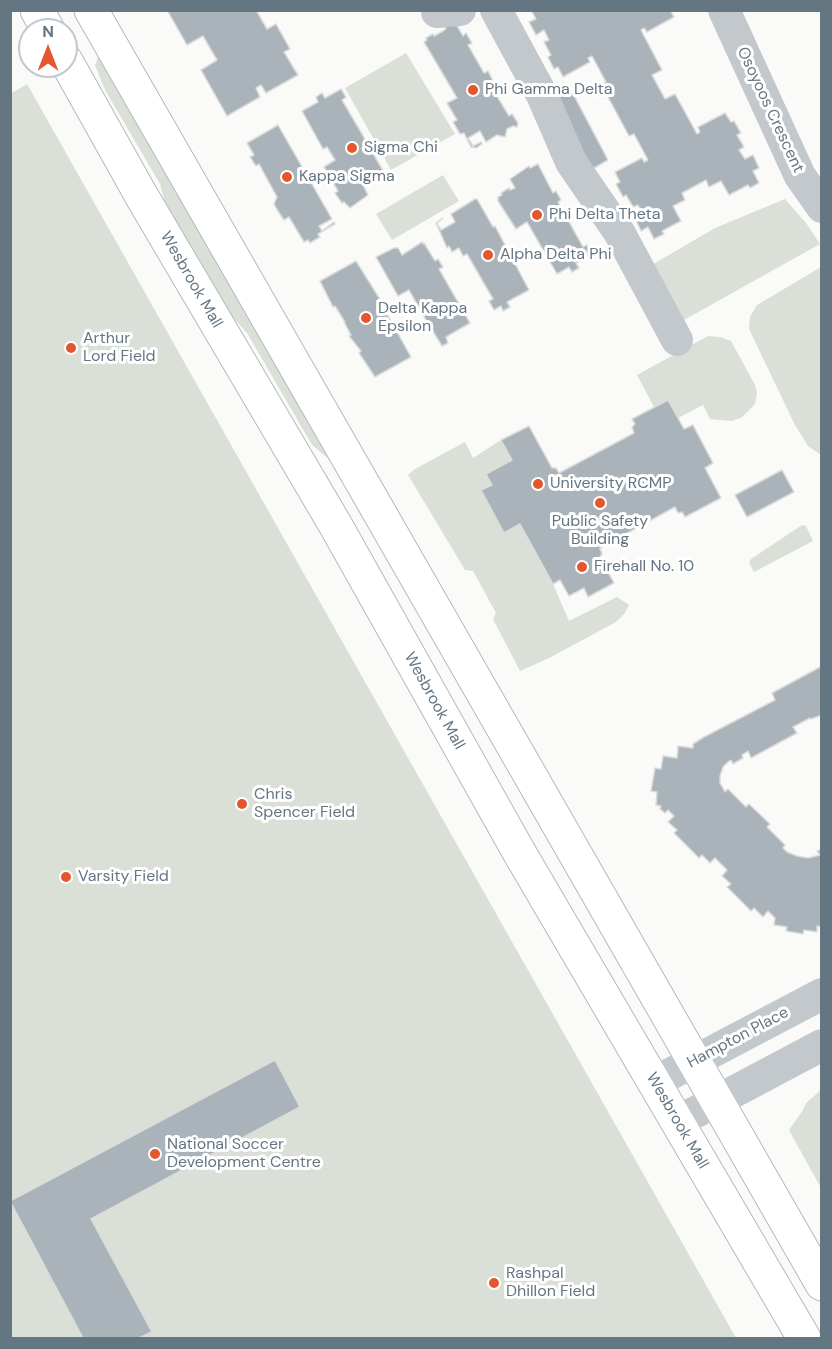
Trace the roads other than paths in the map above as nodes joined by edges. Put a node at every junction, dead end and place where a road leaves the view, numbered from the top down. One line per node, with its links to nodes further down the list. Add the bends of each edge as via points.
1 (91, 10): 10 (main road)
2 (496, 10): 7 (street, via 542,95 571,162 619,232)
3 (724, 10): 5 (street, Osoyoos Crescent)
4 (76, 78): 11 (main road, Wesbrook Mall)
5 (811, 170): 6 (street, Osoyoos Crescent)
6 (822, 207)
7 (677, 340)
8 (822, 994): 10 (street, Hampton Place)
9 (822, 1045): 12 (street)
10 (695, 1061): 11 (street, Hampton Place); 12 (main road)
11 (655, 1082): 13 (main road, Wesbrook Mall)
12 (717, 1101): 13 (street); 14 (main road)
13 (677, 1122): 15 (main road, Wesbrook Mall)
14 (822, 1284)
15 (804, 1338)

